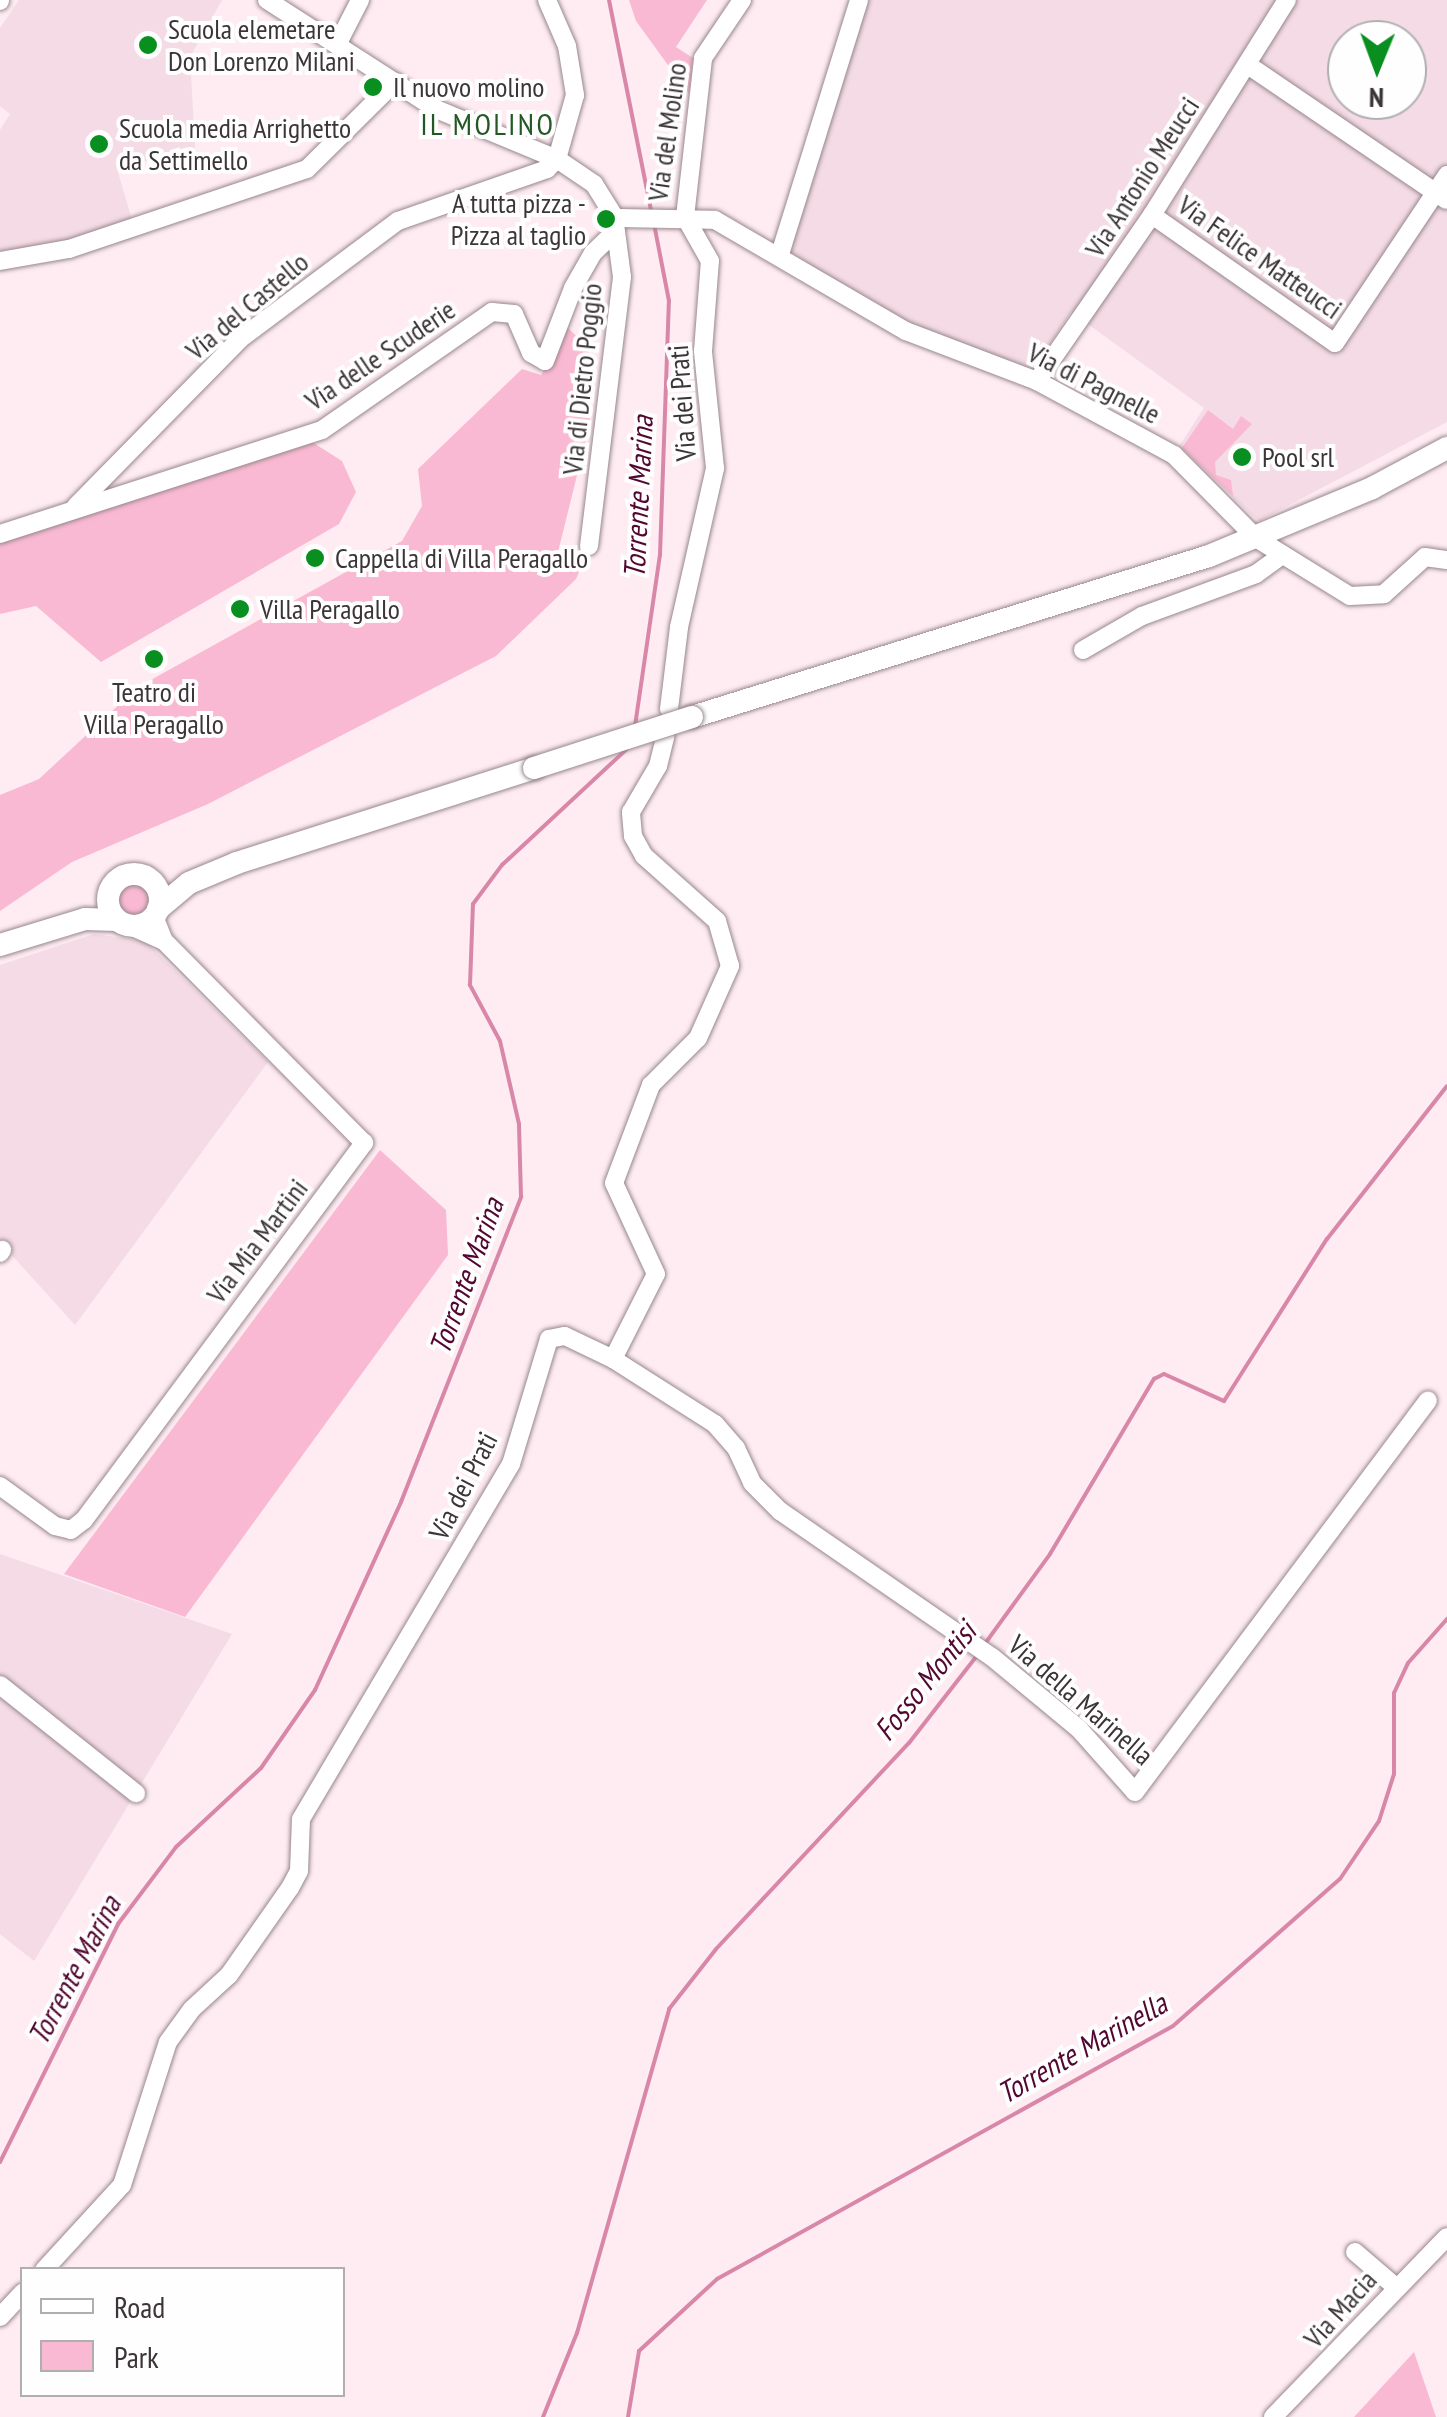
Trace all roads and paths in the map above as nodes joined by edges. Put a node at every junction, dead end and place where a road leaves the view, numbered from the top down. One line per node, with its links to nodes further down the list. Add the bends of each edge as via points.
1 (267, 0): 7 (street, Via del Molino)
2 (360, 0): 7 (street)
3 (546, 0): 10 (street, via 567,46 574,95)
4 (742, 0): 14 (street, Via del Molino, via 703,58)
5 (859, 0): 16 (street)
6 (1286, 0): 8 (street, Via Antonio Meucci)
7 (337, 45): 9 (street, Via del Molino)
8 (1248, 65): 12 (street); 13 (street, Via Antonio Meucci)
9 (395, 82): 10 (street, Via del Molino, via 436,109); 17 (street, via 354,130 307,169 69,249)
10 (558, 159): 15 (street, Via del Molino, via 594,184); 20 (street, Via del Castello, via 547,169 398,221 240,340)
11 (1447, 175): 12 (street)
12 (1441, 196): 13 (street, Via Felice Matteucci, via 1335,343)
13 (1152, 215): 18 (street, Via Antonio Meucci)
14 (680, 217): 15 (street, Via del Molino); 16 (street, Via di Pagnelle, via 716,220); 27 (street, Via dei Prati, via 702,236 710,261 703,352 715,468 679,628)
15 (619, 223): 20 (street, Via delle Scuderie, via 573,288 545,361 531,353 514,314 492,312 322,430); 23 (street, Via di Dietro Poggio, via 622,277)
16 (780, 254): 18 (street, Via di Pagnelle, via 906,331)
17 (0, 261)
18 (1037, 381): 22 (street, Via di Pagnelle, via 1174,455)
19 (1447, 448): 22 (main road)
20 (72, 510): 21 (street, Via del Castello)
21 (0, 534)
22 (1256, 538): 24 (street, Via di Pagnelle); 30 (main road, bridge)
23 (590, 546)
24 (1280, 556): 25 (street, Via di Pagnelle, via 1350,596 1384,594 1425,557); 26 (street, via 1256,574 1142,616)
25 (1447, 560)
26 (1083, 650)
27 (670, 709)
28 (664, 737): 37 (street, via 658,766 631,812 633,836 644,856 717,922 730,966 698,1038 652,1085 614,1183 656,1274)
29 (150, 880): 30 (main road); 31 (main road, via 130,875); 32 (main road)
30 (189, 883): 32 (main road)
31 (109, 893): 33 (main road); 34 (main road)
32 (156, 912): 34 (main road); 35 (street, Via Mia Martini)
33 (85, 920): 34 (main road); 36 (main road)
34 (122, 923): 35 (street, Via Mia Martini)
35 (164, 941): 39 (street, Via Mia Martini, via 364,1143 84,1520 72,1530 55,1526)
36 (0, 945)
37 (613, 1359): 38 (street, Via della Marinella, via 714,1424 736,1448 752,1484 780,1511 992,1657 1079,1729 1135,1792); 44 (street, Via dei Prati, via 564,1336 549,1340 511,1464 301,1819 299,1871 290,1888 229,1975 192,2008 168,2042 122,2185)
38 (1428, 1400)
39 (0, 1486)
40 (0, 1685): 41 (street)
41 (136, 1793)
42 (1447, 2237): 45 (street, Via Macia)
43 (1355, 2252): 45 (street)
44 (47, 2267)
45 (1397, 2288): 48 (street, Via Macia)
46 (20, 2295): 47 (street)
47 (0, 2317)
48 (1273, 2417)

